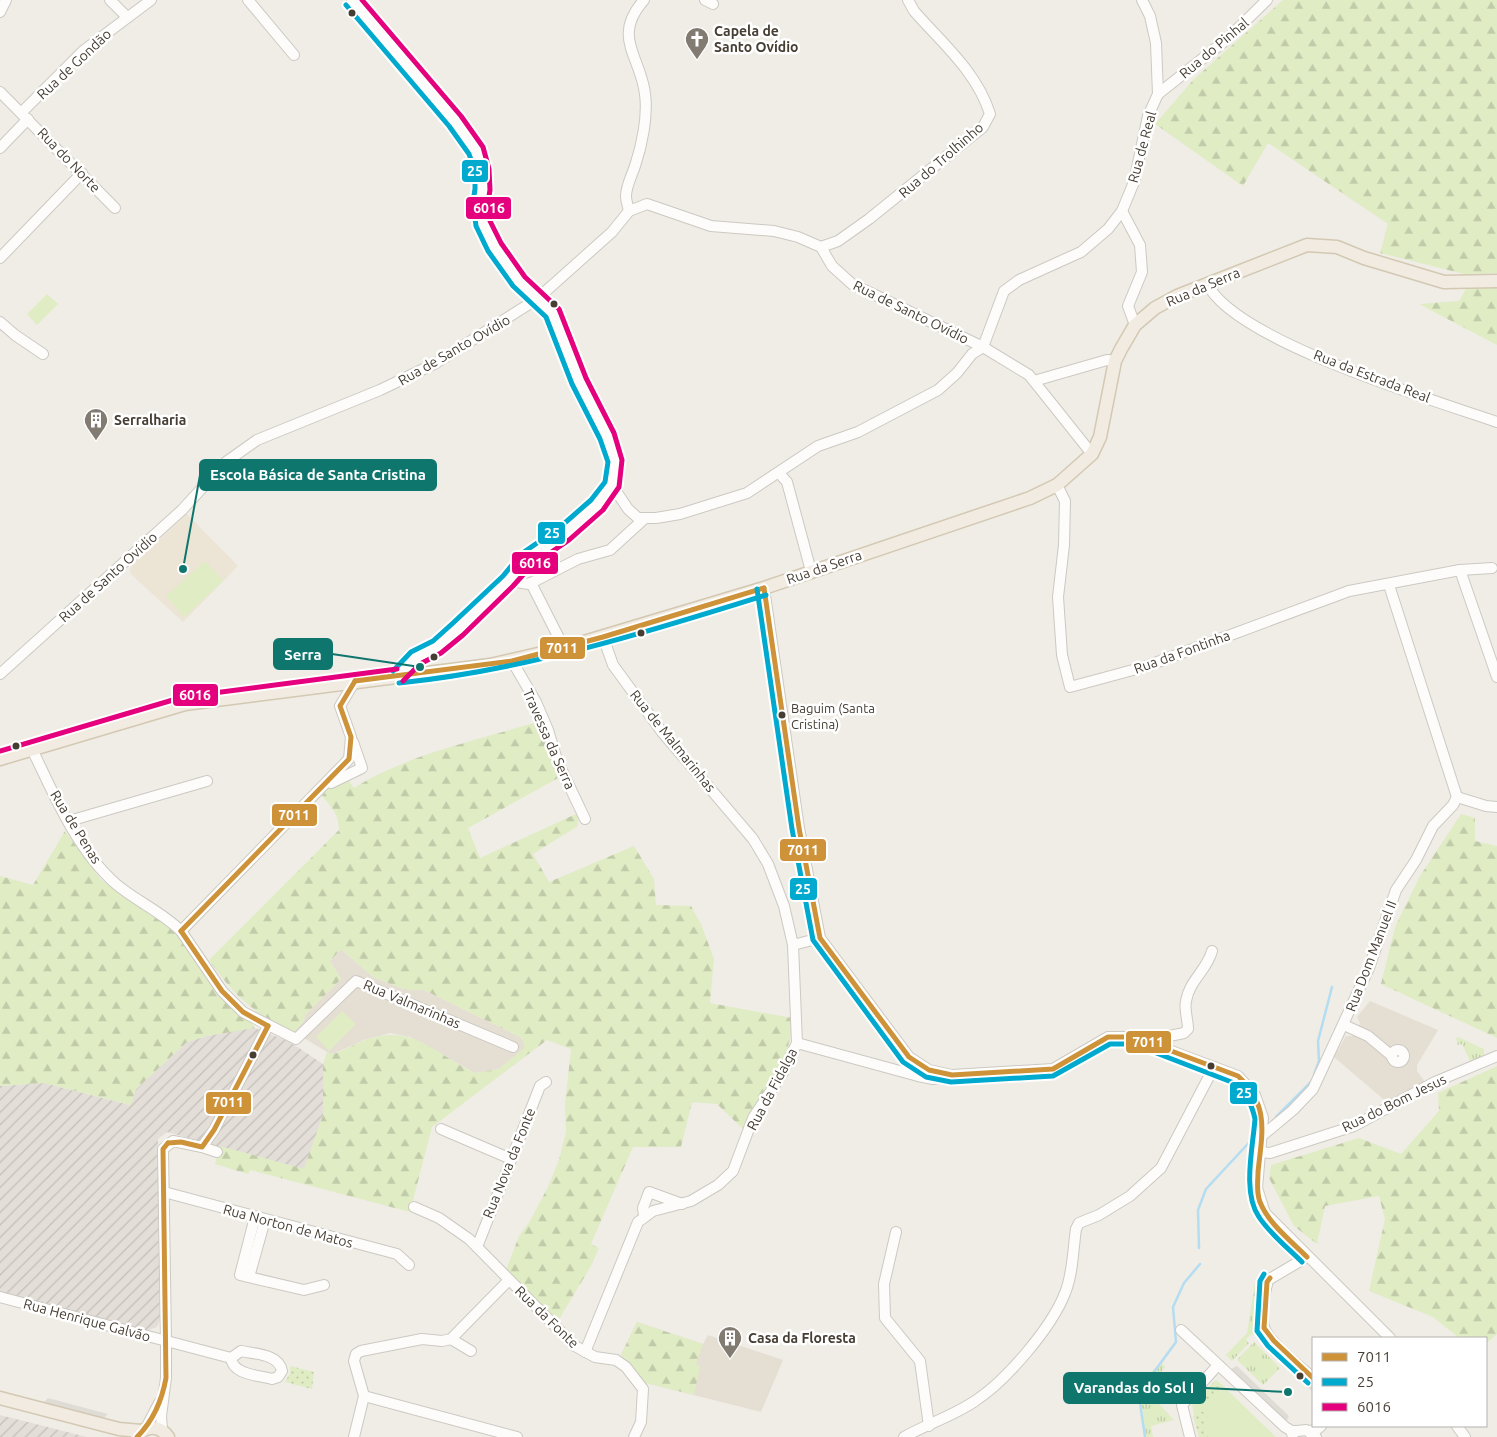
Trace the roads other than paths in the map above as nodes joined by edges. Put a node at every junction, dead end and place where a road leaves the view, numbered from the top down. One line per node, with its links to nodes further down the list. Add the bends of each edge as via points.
1 (6, 0): 10 (street)
2 (110, 0): 11 (street)
3 (151, 0): 11 (street, Rua de Gondão)
4 (248, 0): 12 (street)
5 (352, 0): 25 (street, via 455,121 476,151 482,170 480,202 483,223 494,246 519,282)
6 (644, 0): 19 (street, via 637,8 629,30 629,43 645,94 644,124 626,196)
7 (908, 0): 21 (street, Rua do Trolhinho, via 914,11 969,71 984,96 990,114 983,127 910,188 838,241)
8 (1142, 0): 14 (street, Rua de Real, via 1150,16 1156,43)
9 (1267, 0): 14 (street, Rua do Pinhal, via 1226,40)
10 (0, 12)
11 (127, 16): 15 (street, Rua de Gondão, via 83,51)
12 (294, 55)
13 (0, 92): 15 (street)
14 (1158, 94): 20 (street, Rua de Real, via 1148,116 1134,182)
15 (25, 115): 16 (street, Rua de Gondão); 17 (street, Rua do Norte)
16 (0, 148)
17 (82, 174): 18 (street, Rua do Norte); 22 (street)
18 (115, 208)
19 (629, 211): 21 (street, via 647,204 711,226 774,231); 25 (street, Rua de Santo Ovídio, via 612,232)
20 (1122, 211): 27 (street, via 1140,245 1142,272 1128,306); 28 (street, Rua de Real, via 1108,229 1081,252 1004,290)
21 (821, 247): 28 (street, Rua de Santo Ovídio, via 832,266 852,284)
22 (0, 258)
23 (1497, 281): 24 (main road, Rua da Serra, via 1444,282 1337,247 1307,245)
24 (1207, 283): 27 (main road, Rua da Serra, via 1155,308); 32 (street, Rua da Estrada Real, via 1212,294 1242,319 1294,346 1350,372)
25 (537, 299): 35 (street, via 552,313 579,381 612,449 615,472); 48 (street, Rua de Santo Ovídio, via 428,367 257,440 226,462 182,510)
26 (0, 322): 29 (street)
27 (1135, 325): 30 (main road, Rua da Serra)
28 (983, 347): 31 (street, Rua de Santo Ovídio); 34 (street, via 972,354 938,390 858,432 818,446)
29 (43, 354)
30 (1115, 361): 31 (street, via 1107,360); 33 (main road, Rua da Serra, via 1100,437)
31 (1034, 381): 33 (street, Rua de Santo Ovídio)
32 (1497, 422)
33 (1092, 454): 36 (main road, Rua da Serra)
34 (779, 473): 37 (street, via 747,493 680,514); 40 (street, via 787,482)
35 (612, 485): 37 (street, via 628,509 638,518); 41 (street, via 597,505 564,534 526,560)
36 (1057, 485): 40 (main road, Rua da Serra, via 1030,498); 43 (street, Rua da Fontinha, via 1065,501 1058,597 1062,655 1070,687 1144,667 1349,591)
37 (644, 518): 42 (street, via 610,550 578,559)
38 (1492, 568): 39 (street, Rua da Fontinha)
39 (1460, 570): 43 (street, Rua da Fontinha); 50 (street)
40 (811, 571): 44 (main road, Rua da Serra)
41 (508, 581): 42 (street); 49 (street, via 458,629 437,647 415,658)
42 (531, 583): 46 (street)
43 (1389, 584): 57 (street)
44 (764, 588): 45 (main road, Rua da Serra); 62 (street, via 799,828)
45 (603, 637): 46 (main road, Rua da Serra); 63 (street, Rua de Malmarinhas, via 613,665 662,732 753,839 777,885)
46 (564, 648): 47 (main road, Rua da Serra)
47 (512, 661): 49 (main road, Rua da Serra); 59 (street, Travessa da Serra, via 536,702 557,760)
48 (0, 674)
49 (398, 676): 51 (main road, Rua da Serra)
50 (1497, 677)
51 (355, 681): 52 (street, via 340,706); 53 (main road, Rua da Serra, via 185,704)
52 (351, 737): 56 (street, via 349,759); 56 (street, via 362,768)
53 (32, 749): 54 (main road, Rua da Serra); 60 (street, Rua de Penas)
54 (0, 758)
55 (207, 780): 60 (street)
56 (325, 786): 61 (street)
57 (1457, 797): 58 (street); 65 (street, Rua Dom Manuel II, via 1432,826 1416,860 1396,890 1369,968)
58 (1497, 806)
59 (585, 819)
60 (69, 821): 61 (street, Rua de Penas, via 84,846 116,884)
61 (181, 931): 66 (street, Rua de Penas, via 222,992 243,1012)
62 (820, 938): 63 (street); 73 (street, via 909,1057 928,1070)
63 (793, 944): 68 (street, Rua de Malmarinhas)
64 (1212, 951): 67 (street, via 1210,961 1190,990 1186,1002 1188,1030)
65 (1344, 1025): 70 (street, via 1368,1036); 76 (street, Rua Dom Manuel II, via 1313,1089)
66 (268, 1026): 69 (street, Rua Valmarinhas, via 296,1039 356,981); 77 (street)
67 (1145, 1042): 72 (street); 73 (street, via 1121,1036 1108,1037 1053,1069)
68 (797, 1043): 73 (street, Rua da Fidalga, via 933,1079); 82 (street, Rua da Fidalga, via 782,1074 753,1118 733,1172 718,1185)
69 (513, 1047)
70 (1392, 1056)
71 (1497, 1056): 79 (street, Rua do Bom Jesus, via 1435,1082 1354,1126 1270,1153)
72 (1214, 1067): 76 (street, via 1238,1076 1255,1095 1263,1118); 106 (street, via 1161,1168 1130,1196 1079,1223 1066,1291 1057,1311 1037,1338 975,1402)
73 (952, 1075)
74 (546, 1082): 80 (street, Rua Nova da Fonte, via 540,1086)
75 (441, 1128): 80 (street)
76 (1263, 1135): 79 (street)
77 (202, 1147): 78 (street); 81 (street, via 181,1142 168,1143 163,1149)
78 (217, 1152)
79 (1260, 1152): 88 (street, via 1259,1200 1265,1213)
80 (511, 1159): 87 (street, Rua Nova da Fonte)
81 (164, 1192): 85 (street, Rua Norton de Matos); 96 (street)
82 (683, 1204): 84 (street, Rua da Fidalga); 84 (street, via 649,1192)
83 (414, 1207): 87 (street, Rua da Fonte, via 447,1224)
84 (644, 1215): 98 (street, via 638,1222)
85 (260, 1218): 89 (street, Rua Norton de Matos, via 397,1254); 91 (street, via 240,1275 304,1290)
86 (896, 1232): 106 (street, via 884,1284 885,1318 920,1361)
87 (477, 1247): 90 (street, Rua da Fonte)
88 (1307, 1257): 94 (street); 101 (street, via 1270,1278 1264,1328)
89 (408, 1265)
90 (509, 1280): 95 (street); 98 (street, Rua da Fonte, via 575,1346)
91 (324, 1285)
92 (0, 1297): 96 (street, Rua Henrique Galvão)
93 (1181, 1330): 100 (street)
94 (1389, 1337)
95 (451, 1339): 97 (street); 103 (street, via 422,1339 356,1354 354,1361)
96 (166, 1340): 99 (street, Rua Henrique Galvão); 102 (street)
97 (471, 1351)
98 (585, 1352): 114 (street, Rua da Fonte, via 616,1360 626,1367 643,1389 641,1422)
99 (231, 1358): 99 (street, via 236,1370 263,1377 272,1379 282,1371 281,1364 274,1358 241,1351)
100 (1218, 1365): 109 (street); 116 (street, via 1182,1405)
101 (1312, 1377)
102 (163, 1396): 107 (street); 110 (street)
103 (364, 1396): 111 (street); 113 (street)
104 (0, 1398): 107 (main road)
105 (0, 1405): 112 (main road)
106 (930, 1426): 115 (street)
107 (142, 1432): 110 (main road)
108 (1316, 1432): 109 (street)
109 (1290, 1433)
110 (166, 1434)
111 (515, 1436)
112 (116, 1437)
113 (354, 1437)
114 (634, 1437)
115 (904, 1437)
116 (1190, 1437)

